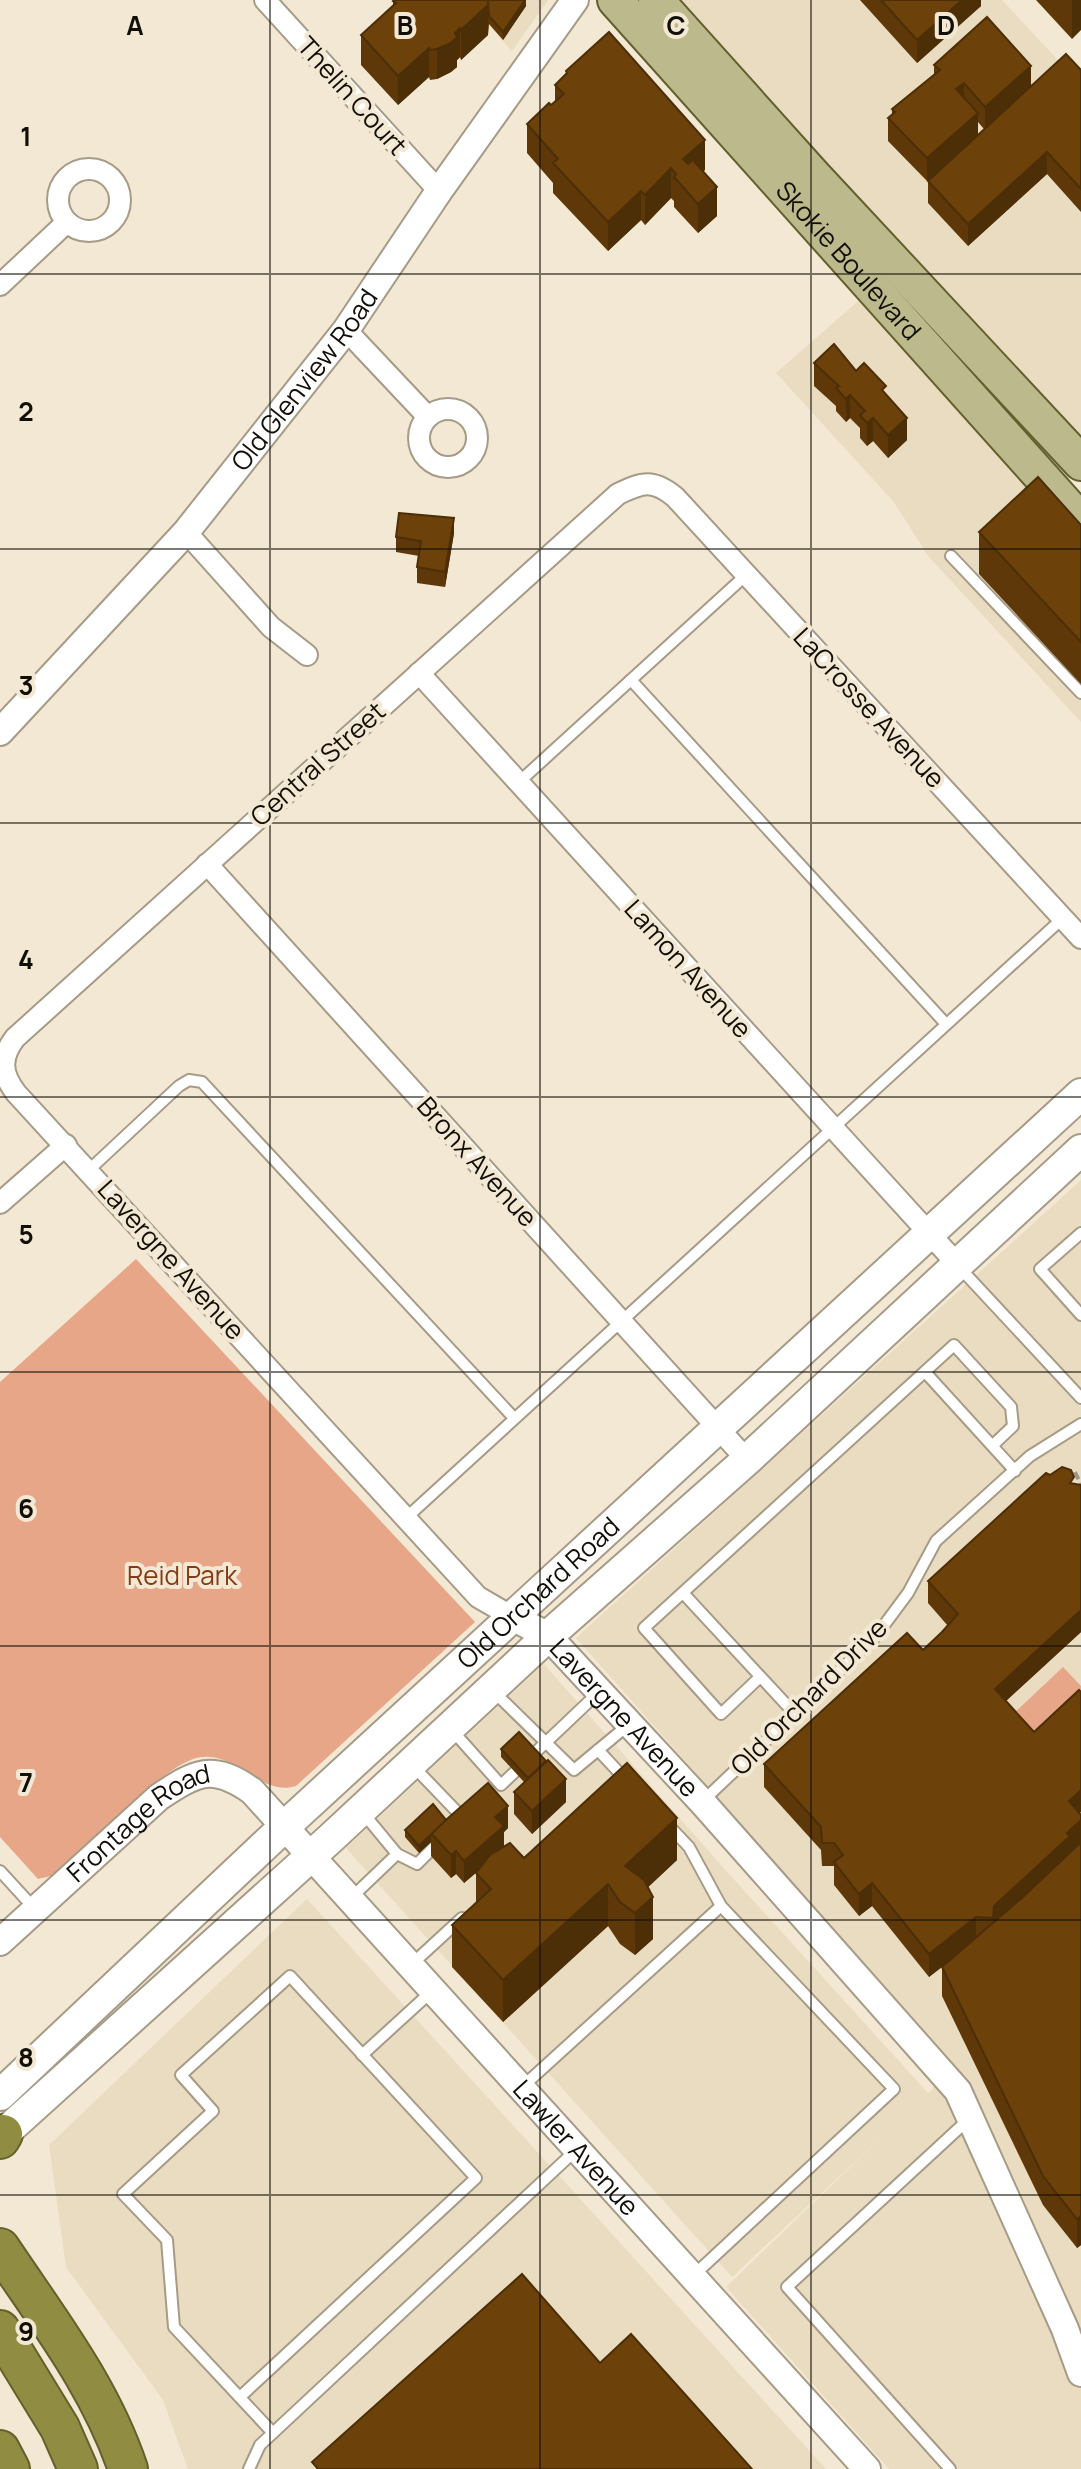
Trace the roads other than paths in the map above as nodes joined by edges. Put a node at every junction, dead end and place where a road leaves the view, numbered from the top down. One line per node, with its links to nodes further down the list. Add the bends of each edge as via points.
1 (265, 0): 5 (street, Thelin Court)
2 (575, 0): 5 (street, Old Glenview Road)
3 (615, 0): 12 (main road, Skokie Boulevard)
4 (656, 0): 10 (main road, Skokie Boulevard)
5 (439, 191): 8 (street, Old Glenview Road)
6 (67, 222): 7 (street)
7 (0, 285)
8 (346, 330): 9 (street); 13 (street, Old Glenview Road)
9 (428, 417)
10 (1081, 463)
11 (653, 484): 15 (street, LaCrosse Avenue, via 675,497); 17 (street, Central Street, via 637,484 618,494)
12 (1081, 521)
13 (186, 532): 16 (street, via 271,627); 20 (street, Old Glenview Road)
14 (951, 556): 19 (lane)
15 (746, 575): 18 (lane); 23 (street, LaCrosse Avenue)
16 (307, 655)
17 (419, 673): 21 (street, Lamon Avenue); 22 (street, Central Street)
18 (631, 680): 21 (lane); 25 (lane)
19 (1081, 693)
20 (0, 732)
21 (519, 782): 28 (street, Lamon Avenue)
22 (207, 864): 26 (street, Central Street, via 15,1038); 37 (street, Bronx Avenue)
23 (1063, 918): 24 (street, LaCrosse Avenue); 25 (lane)
24 (1081, 938)
25 (946, 1024): 28 (lane)
26 (3, 1067): 29 (street, Lavergne Avenue, via 16,1093)
27 (1081, 1094): 33 (main road, Old Orchard Road)
28 (832, 1127): 33 (street, Lamon Avenue); 37 (lane)
29 (66, 1145): 31 (street, Lavergne Avenue); 32 (street)
30 (1081, 1150): 35 (main road, Old Orchard Road)
31 (89, 1170): 40 (lane, via 179,1086 189,1080 202,1082); 46 (street, Lavergne Avenue)
32 (0, 1203)
33 (928, 1233): 35 (street, Lamon Avenue); 42 (main road, Old Orchard Road)
34 (1081, 1233): 36 (lane, via 1040,1269)
35 (958, 1265): 39 (lane); 44 (main road, Old Orchard Road)
36 (1081, 1315)
37 (620, 1321): 40 (lane); 42 (street, Bronx Avenue)
38 (925, 1372): 43 (lane); 43 (lane, via 954,1345 1011,1407 1013,1426); 47 (lane)
39 (1081, 1398)
40 (514, 1418): 46 (lane)
41 (1081, 1424): 45 (lane, Old Orchard Drive)
42 (717, 1428): 44 (street, Bronx Avenue); 48 (main road, Old Orchard Road)
43 (993, 1445): 45 (lane)
44 (747, 1460): 49 (main road, Old Orchard Road)
45 (1015, 1471): 53 (lane, Old Orchard Drive, via 936,1541 908,1593 876,1636)
46 (406, 1518): 48 (street, Lavergne Avenue, via 478,1597)
47 (683, 1593): 50 (lane); 50 (lane, via 644,1628 721,1714)
48 (511, 1616): 49 (street, Lavergne Avenue); 65 (main road, Old Orchard Road)
49 (548, 1636): 51 (main road, Old Orchard Road); 52 (street, Lavergne Avenue)
50 (760, 1677): 53 (lane)
51 (491, 1689): 55 (main road, Old Orchard Road); 56 (lane)
52 (600, 1691): 54 (street, Lavergne Avenue); 56 (lane)
53 (795, 1714): 62 (lane, Old Orchard Drive)
54 (629, 1724): 57 (lane); 62 (street, Lavergne Avenue)
55 (450, 1727): 56 (lane, via 501,1785); 58 (main road, Old Orchard Road)
56 (546, 1743): 57 (lane, via 574,1770)
57 (598, 1750): 59 (lane)
58 (411, 1763): 63 (main road, Old Orchard Road); 66 (lane, via 463,1818)
59 (620, 1774): 60 (lane); 61 (lane)
60 (609, 1785)
61 (630, 1785)
62 (702, 1802): 81 (street, Lavergne Avenue, via 958,2091)
63 (361, 1810): 68 (lane); 69 (main road, Old Orchard Road)
64 (660, 1816): 72 (lane, via 689,1847)
65 (284, 1827): 69 (street, Lawler Avenue); 73 (street, Frontage Road, via 232,1777 209,1772 187,1779 159,1797); 80 (main road, Old Orchard Road)
66 (454, 1827)
67 (444, 1836): 68 (lane, via 417,1864)
68 (397, 1854): 71 (lane)
69 (310, 1856): 71 (street, Lawler Avenue); 82 (main road, Old Orchard Road)
70 (0, 1871): 73 (lane)
71 (349, 1899): 76 (street, Lawler Avenue)
72 (721, 1906): 79 (lane); 86 (lane, via 894,2089)
73 (35, 1910): 75 (street, Frontage Road)
74 (468, 1913): 76 (lane)
75 (0, 1942)
76 (410, 1966): 77 (street, Lawler Avenue)
77 (432, 1991): 78 (lane); 79 (street, Lawler Avenue)
78 (362, 2055): 90 (lane, via 476,2178); 90 (lane, via 290,1976 181,2075 213,2111 123,2194 167,2240 174,2327)
79 (521, 2088): 83 (street, Lawler Avenue)
80 (0, 2095)
81 (970, 2118): 89 (street, Lavergne Avenue); 98 (lane, via 787,2287)
82 (1, 2136)
83 (577, 2150): 86 (street, Lawler Avenue); 91 (lane)
84 (0, 2232): 88 (highway, via 67,2333)
85 (0, 2248): 88 (highway)
86 (692, 2277): 97 (street, Lawler Avenue)
87 (0, 2330): 94 (highway, via 60,2428)
88 (78, 2361): 95 (highway, via 115,2429)
89 (1081, 2373)
90 (240, 2397): 91 (lane)
91 (273, 2433): 96 (lane, via 260,2445)
92 (0, 2450): 93 (highway)
93 (10, 2469)
94 (78, 2469)
95 (128, 2469)
96 (249, 2469)
97 (867, 2469)
98 (950, 2469)

